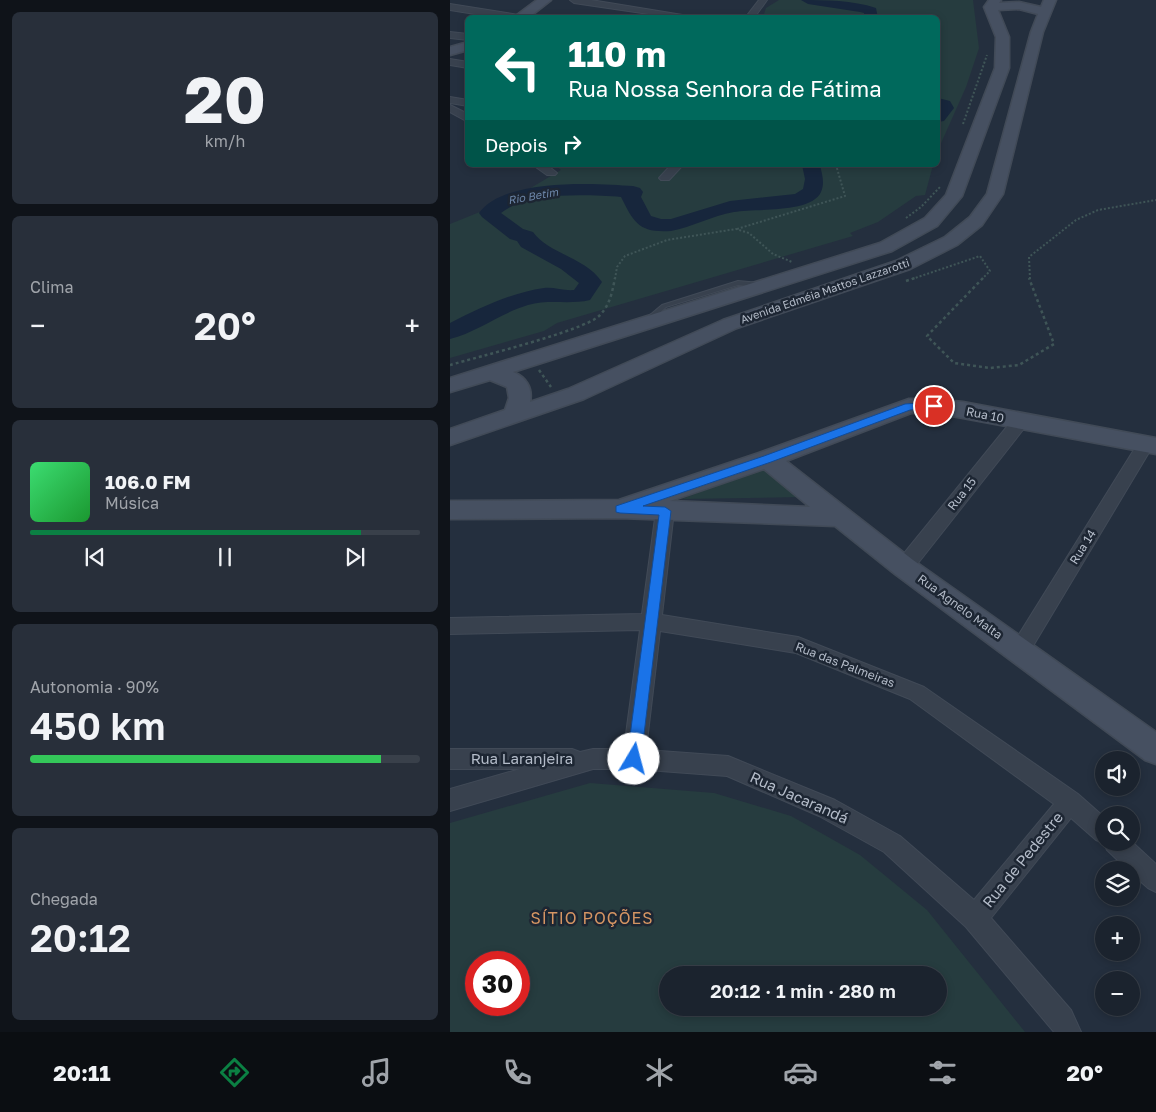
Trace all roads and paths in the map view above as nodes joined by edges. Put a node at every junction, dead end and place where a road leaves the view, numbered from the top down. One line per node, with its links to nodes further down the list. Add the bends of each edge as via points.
1 (545, 0): 8 (main road)
2 (574, 0): 9 (street)
3 (760, 0): 10 (street)
4 (992, 4): 5 (main road); 35 (main road, Avenida Edméia Mattos Lazzarotti, via 1004,34 1006,50 1002,68 954,196 931,222 886,247)
5 (1048, 6): 37 (main road, Avenida Edméia Mattos Lazzarotti, via 1037,32 995,194 976,221 951,241 903,265 730,324 576,394)
6 (450, 7): 7 (street)
7 (500, 15)
8 (523, 15)
9 (676, 15)
10 (751, 15)
11 (450, 35): 12 (street)
12 (465, 38)
13 (465, 47): 15 (main road)
14 (989, 48): 22 (path)
15 (450, 51)
16 (450, 62): 17 (street)
17 (465, 64)
18 (450, 100): 19 (street)
19 (465, 102)
20 (450, 108): 21 (street)
21 (465, 117)
22 (960, 133)
23 (542, 167): 26 (street)
24 (675, 167): 27 (street)
25 (837, 167): 31 (path, via 845,196)
26 (551, 173)
27 (665, 178)
28 (941, 186): 30 (path, via 921,207)
29 (1156, 200): 33 (path, via 1098,210 1076,220 1029,257 1029,277 1054,344 1019,365 990,368 954,363 927,336 990,270 980,256)
30 (901, 221)
31 (736, 229): 32 (path, via 749,233 773,254 792,262); 34 (path, via 667,240 625,256 617,267 611,300 598,317 568,330)
32 (801, 260)
33 (898, 283)
34 (450, 366)
35 (492, 373): 36 (main road, Avenida Edméia Mattos Lazzarotti); 37 (main road, via 517,382 522,397)
36 (450, 385)
37 (514, 416): 39 (main road, Avenida Edméia Mattos Lazzarotti)
38 (1020, 422): 40 (main road, Rua 10); 41 (main road, Rua 10, via 934,406 909,406); 46 (street, Rua 15)
39 (450, 437)
40 (1151, 445): 49 (street, Rua 14)
41 (768, 459): 42 (main road, Rua 10); 45 (main road, Rua Agnelo Malta)
42 (620, 509): 43 (main road); 44 (main road)
43 (450, 510)
44 (665, 511): 45 (main road); 47 (street)
45 (838, 517): 46 (main road, Rua Agnelo Malta)
46 (904, 567): 49 (main road, Rua Agnelo Malta)
47 (652, 622): 48 (street, Rua das Palmeiras); 53 (street); 55 (street, Rua das Palmeiras, via 798,645 858,667 917,693)
48 (450, 626)
49 (1020, 650): 50 (main road, Rua Agnelo Malta)
50 (1156, 750)
51 (450, 759): 52 (street, Rua Laranjeira)
52 (593, 759): 53 (street, Rua Jacarandá); 54 (street, Rua Jacarandá)
53 (634, 759): 59 (street, Rua Jacarandá, via 728,766 827,808 892,844)
54 (450, 800)
55 (1070, 802): 56 (street, Rua das Palmeiras); 59 (street, Rua de Pedestre)
56 (1095, 824)
57 (1125, 851): 58 (street)
58 (1156, 880)
59 (975, 918): 60 (street, Rua Jacarandá, via 1062,1019)
60 (1068, 1032)

